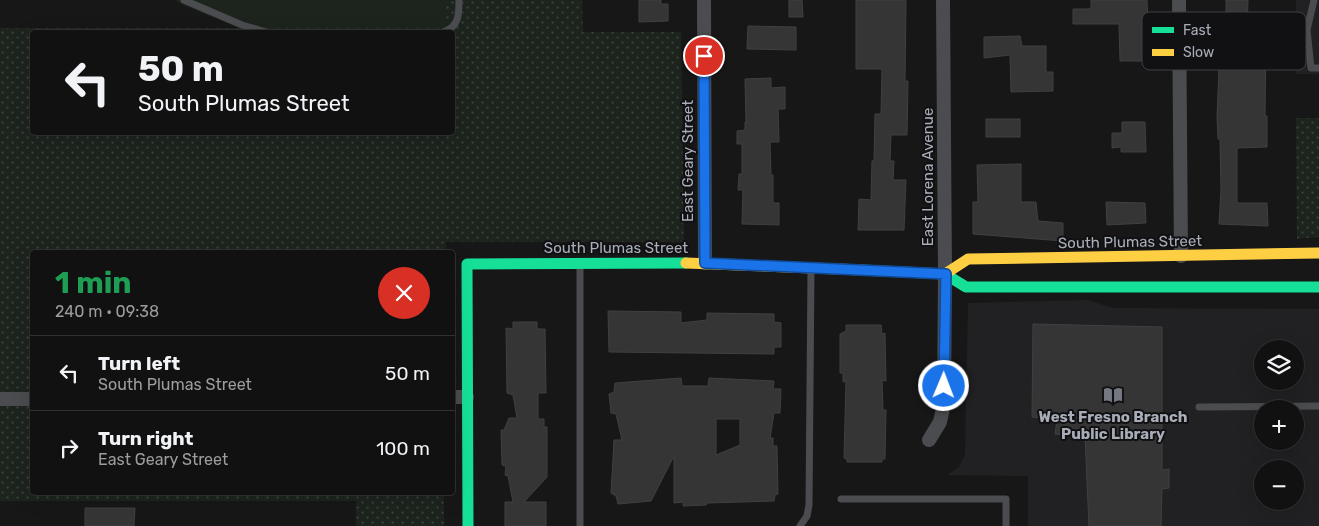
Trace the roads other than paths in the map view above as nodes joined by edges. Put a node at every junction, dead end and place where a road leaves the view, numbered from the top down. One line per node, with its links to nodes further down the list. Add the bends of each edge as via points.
1 (184, 0): 6 (lane)
2 (459, 0): 7 (lane, via 457,20)
3 (704, 0): 13 (street, East Geary Street)
4 (943, 0): 15 (street, East Lorena Avenue)
5 (1314, 0): 8 (lane, via 1307,30 1311,68)
6 (259, 30)
7 (449, 30)
8 (1319, 68)
9 (1179, 70): 11 (street)
10 (1319, 253): 11 (street, South Plumas Street)
11 (1181, 256): 15 (street, South Plumas Street, via 968,259)
12 (580, 263): 13 (street, South Plumas Street); 18 (street, South Plumas Street, via 467,264); 26 (lane)
13 (705, 263): 14 (street, South Plumas Street)
14 (811, 267): 15 (street, South Plumas Street); 27 (lane, via 809,505)
15 (946, 274): 16 (street, South Plumas Street, via 966,287); 23 (street, East Lorena Avenue, via 944,404 940,422)
16 (1319, 287)
17 (455, 397): 18 (street)
18 (467, 398): 25 (street)
19 (0, 399): 20 (street)
20 (30, 399)
21 (1319, 406): 22 (lane)
22 (1199, 407)
23 (929, 440)
24 (841, 500): 28 (lane, via 1006,500)
25 (468, 526)
26 (580, 526)
27 (800, 526)
28 (1006, 526)

